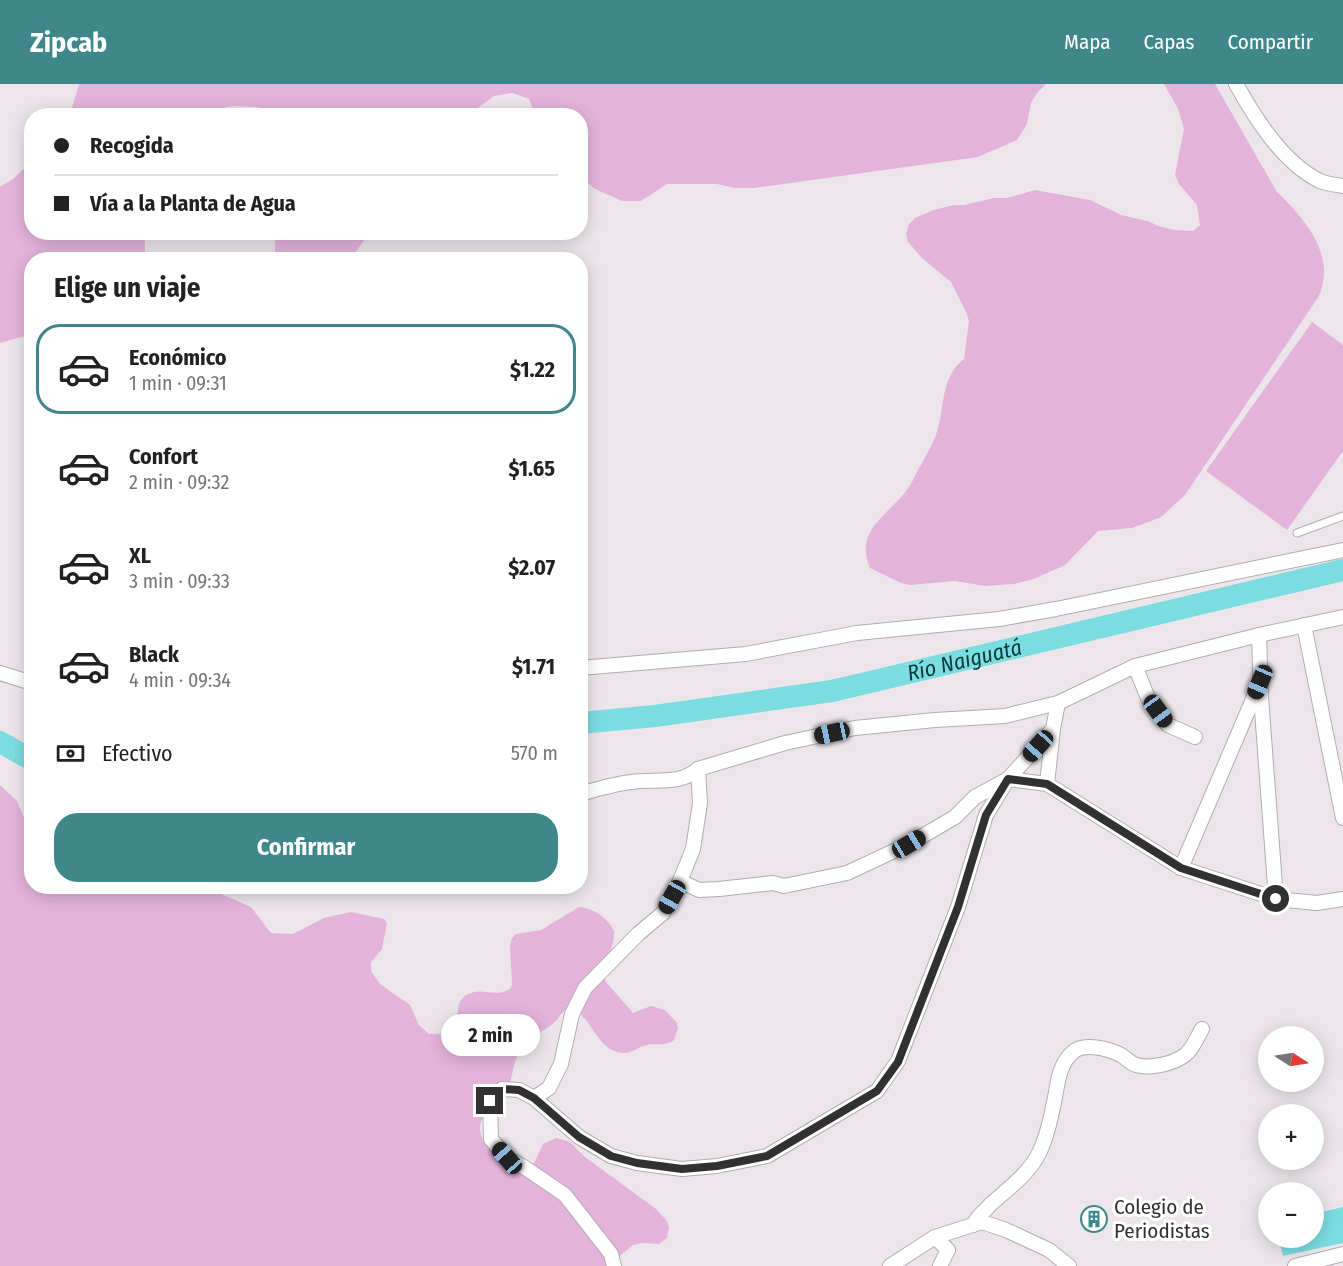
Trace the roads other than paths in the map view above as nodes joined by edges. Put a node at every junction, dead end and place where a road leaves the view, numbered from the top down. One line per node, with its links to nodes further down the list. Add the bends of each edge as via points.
1 (1236, 84): 2 (street, via 1257,123 1280,148 1321,181)
2 (1343, 186)
3 (1343, 516): 4 (lane)
4 (1297, 533)
5 (1343, 550): 10 (street, via 999,619 857,633 747,654)
6 (1343, 617): 7 (street)
7 (1304, 625): 8 (street); 21 (street)
8 (1259, 635): 9 (street); 13 (street)
9 (1135, 666): 14 (street); 16 (street, via 1148,698 1168,725)
10 (588, 667)
11 (0, 673): 12 (street)
12 (24, 680)
13 (1260, 682): 22 (street); 24 (street)
14 (1058, 703): 15 (street); 17 (street, via 1005,716 855,728 785,743)
15 (1053, 729): 18 (street); 19 (street)
16 (1195, 737)
17 (698, 769): 20 (street, via 683,778 633,781); 23 (street, via 700,803 693,849)
18 (1008, 779): 19 (street); 23 (street, via 975,797 955,817 909,844 847,873 784,886 749,884 699,890); 27 (street, via 986,815 958,907 898,1062 877,1091 767,1156 682,1169 611,1156 579,1137)
19 (1047, 784): 22 (street)
20 (588, 792)
21 (1343, 818)
22 (1181, 868): 24 (street)
23 (680, 881): 27 (street, via 663,912 585,988 572,1014 561,1064 549,1088)
24 (1276, 899): 25 (street, via 1317,903)
25 (1343, 899)
26 (1202, 1029): 28 (street, via 1184,1056 1160,1065 1137,1065 1119,1054 1092,1047 1073,1051 1062,1064 1052,1116 1034,1162)
27 (534, 1098): 31 (street, via 519,1090 502,1089 490,1101 491,1139 507,1158 565,1194 611,1254)
28 (973, 1225): 29 (street); 34 (street, via 982,1222 1006,1230 1049,1250)
29 (935, 1237): 32 (street); 33 (street, via 948,1250)
30 (1343, 1254): 35 (street)
31 (614, 1266)
32 (890, 1266)
33 (940, 1266)
34 (1069, 1266)
35 (1295, 1266)

